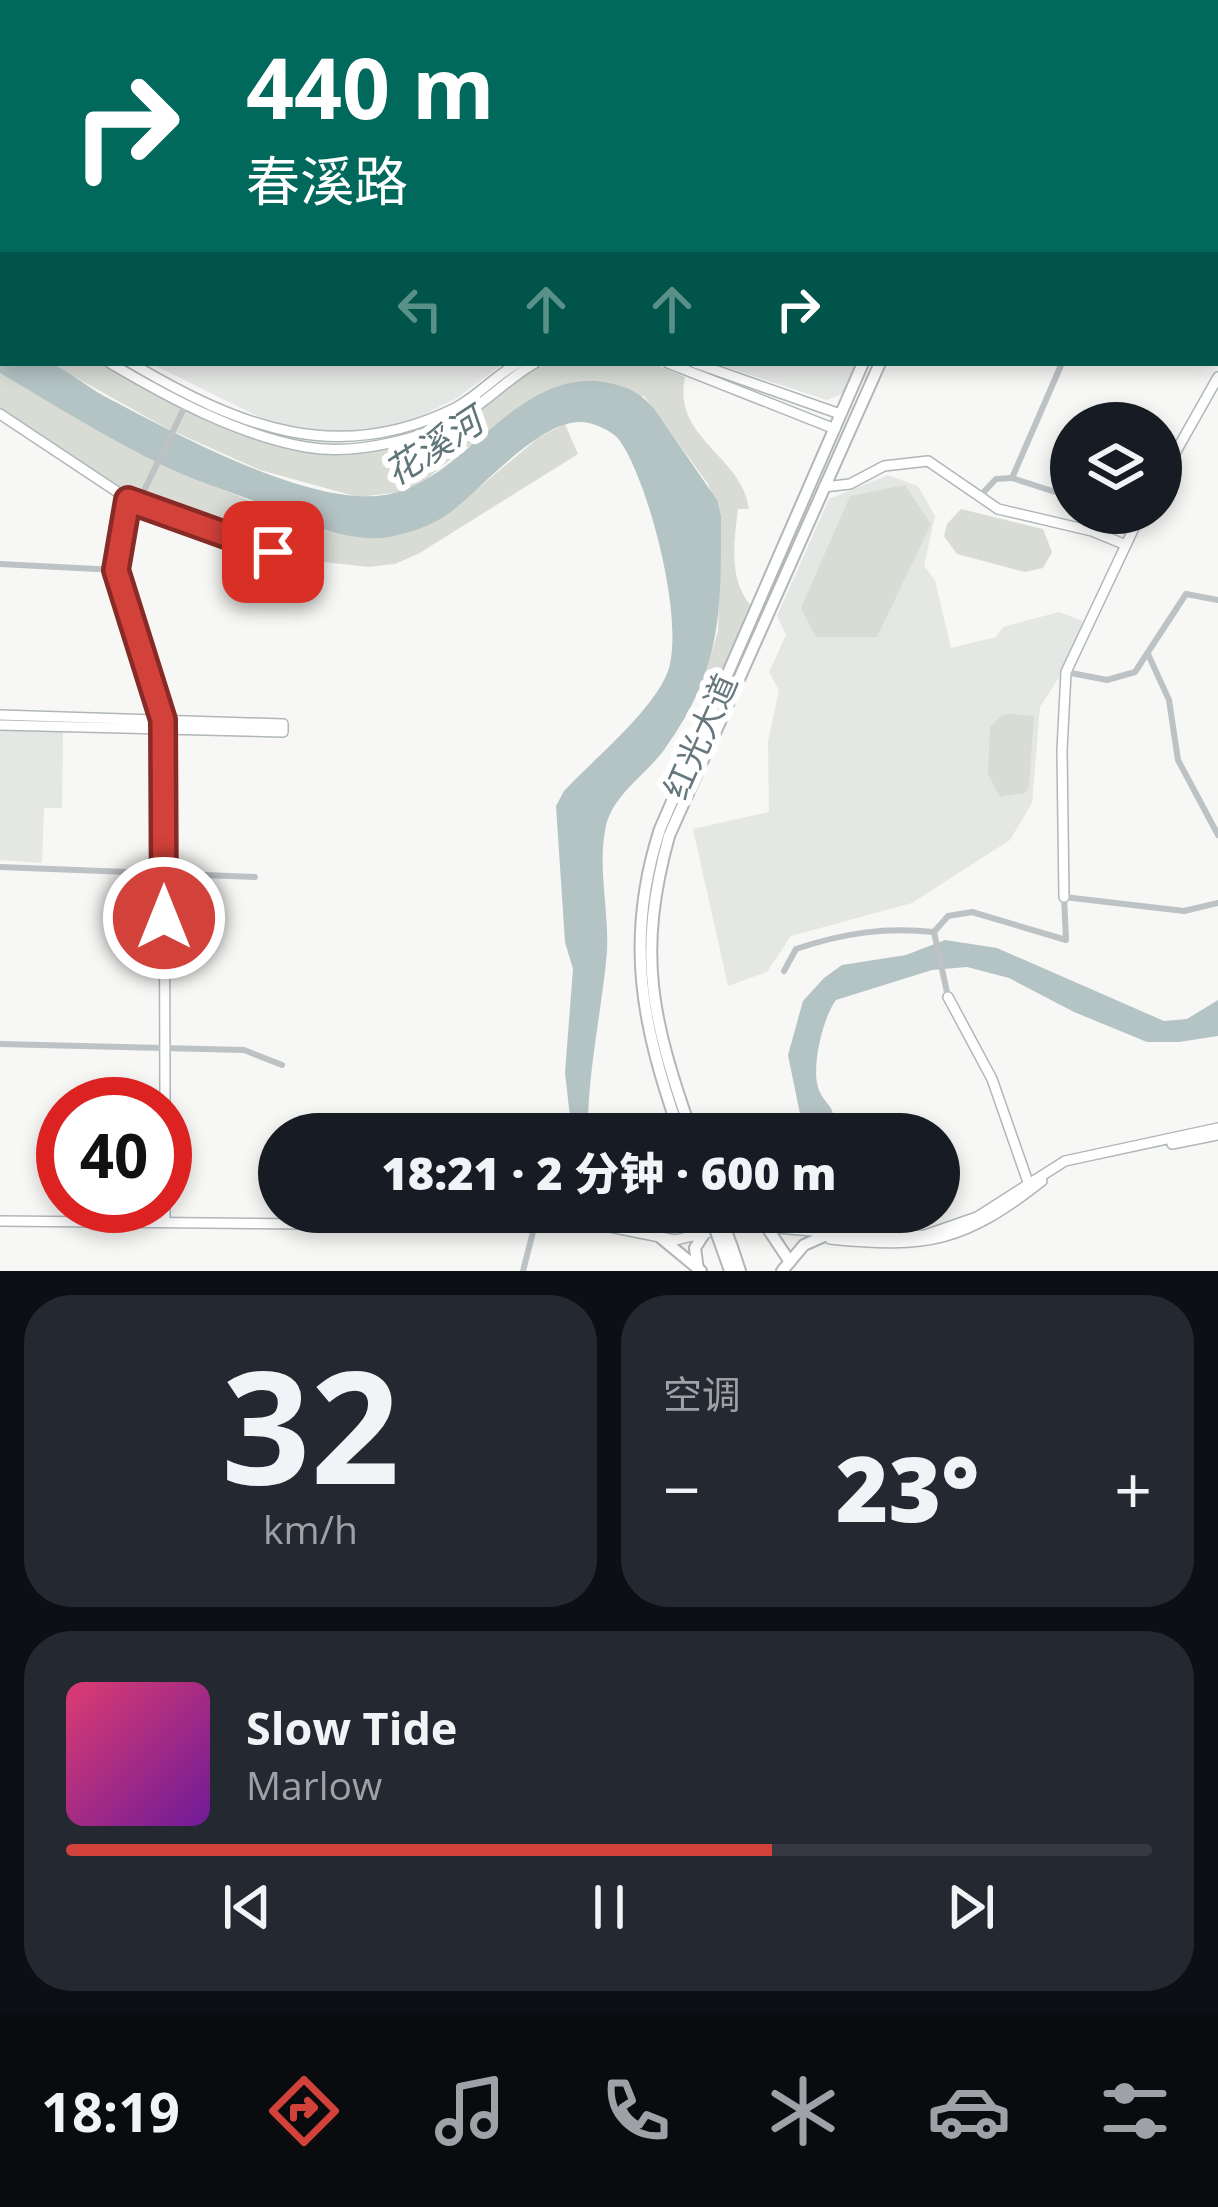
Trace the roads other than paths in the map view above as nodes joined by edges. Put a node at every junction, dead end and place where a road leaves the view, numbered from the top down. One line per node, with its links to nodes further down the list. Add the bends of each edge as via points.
1 (115, 366): 11 (street)
2 (137, 366): 3 (street, via 309,438 412,426 462,405)
3 (514, 366)
4 (530, 366): 11 (street, via 466,413 364,447 310,448)
5 (676, 366): 14 (street)
6 (703, 366): 13 (street)
7 (862, 366): 13 (main road, 红光大道)
8 (879, 366): 17 (main road, 红光大道)
9 (1061, 366): 16 (street)
10 (1218, 377): 15 (street)
11 (184, 409): 20 (street)
12 (0, 414): 20 (street)
13 (840, 415): 14 (main road, 红光大道)
14 (835, 428): 45 (main road, 红光大道, via 660,829 643,888 644,1006)
15 (1182, 441)
16 (1012, 478): 18 (street); 19 (street, via 996,479)
17 (824, 487): 19 (street, via 928,461); 46 (main road, 红光大道, via 669,836 654,889 655,1005)
18 (1050, 490)
19 (980, 496): 22 (street, via 998,509)
20 (133, 501): 23 (street); 25 (street)
21 (1131, 534): 22 (street)
22 (1126, 545): 28 (street)
23 (273, 552)
24 (0, 564): 25 (street)
25 (116, 570): 30 (street)
26 (1218, 600): 27 (street, via 1186,594)
27 (1148, 655): 28 (street, via 1135,672 1107,680); 32 (street, via 1169,700 1178,760)
28 (1066, 672): 36 (street)
29 (0, 720): 30 (street)
30 (163, 725): 31 (street); 34 (street)
31 (283, 728)
32 (1218, 835)
33 (0, 867): 34 (street)
34 (164, 874): 35 (street); 42 (street)
35 (255, 877)
36 (1064, 897): 37 (street, via 1184,911); 38 (street, via 1066,940 972,912 948,916)
37 (1218, 903)
38 (934, 932): 39 (street, via 843,934 796,949); 40 (street)
39 (784, 971)
40 (948, 997): 48 (street, via 992,1079)
41 (0, 1045): 42 (street)
42 (165, 1049): 43 (street, via 244,1050); 44 (street)
43 (281, 1065)
44 (165, 1077)
45 (678, 1113)
46 (681, 1113)
47 (1218, 1132): 48 (street, via 1075,1158)
48 (1029, 1187): 60 (street, via 936,1233)
49 (0, 1220): 50 (street)
50 (36, 1220)
51 (192, 1221): 52 (street)
52 (258, 1222)
53 (532, 1233): 66 (street)
54 (643, 1233): 62 (street)
55 (718, 1233): 61 (street)
56 (720, 1233): 63 (main road, bridge)
57 (724, 1233): 63 (main road, bridge)
58 (766, 1233): 64 (main road)
59 (794, 1233): 60 (street)
60 (824, 1236): 64 (main road)
61 (704, 1238): 62 (street); 65 (main road)
62 (664, 1241): 65 (main road)
63 (728, 1249): 67 (main road); 68 (main road)
64 (785, 1268)
65 (699, 1270)
66 (523, 1271)
67 (730, 1271)
68 (740, 1271)

